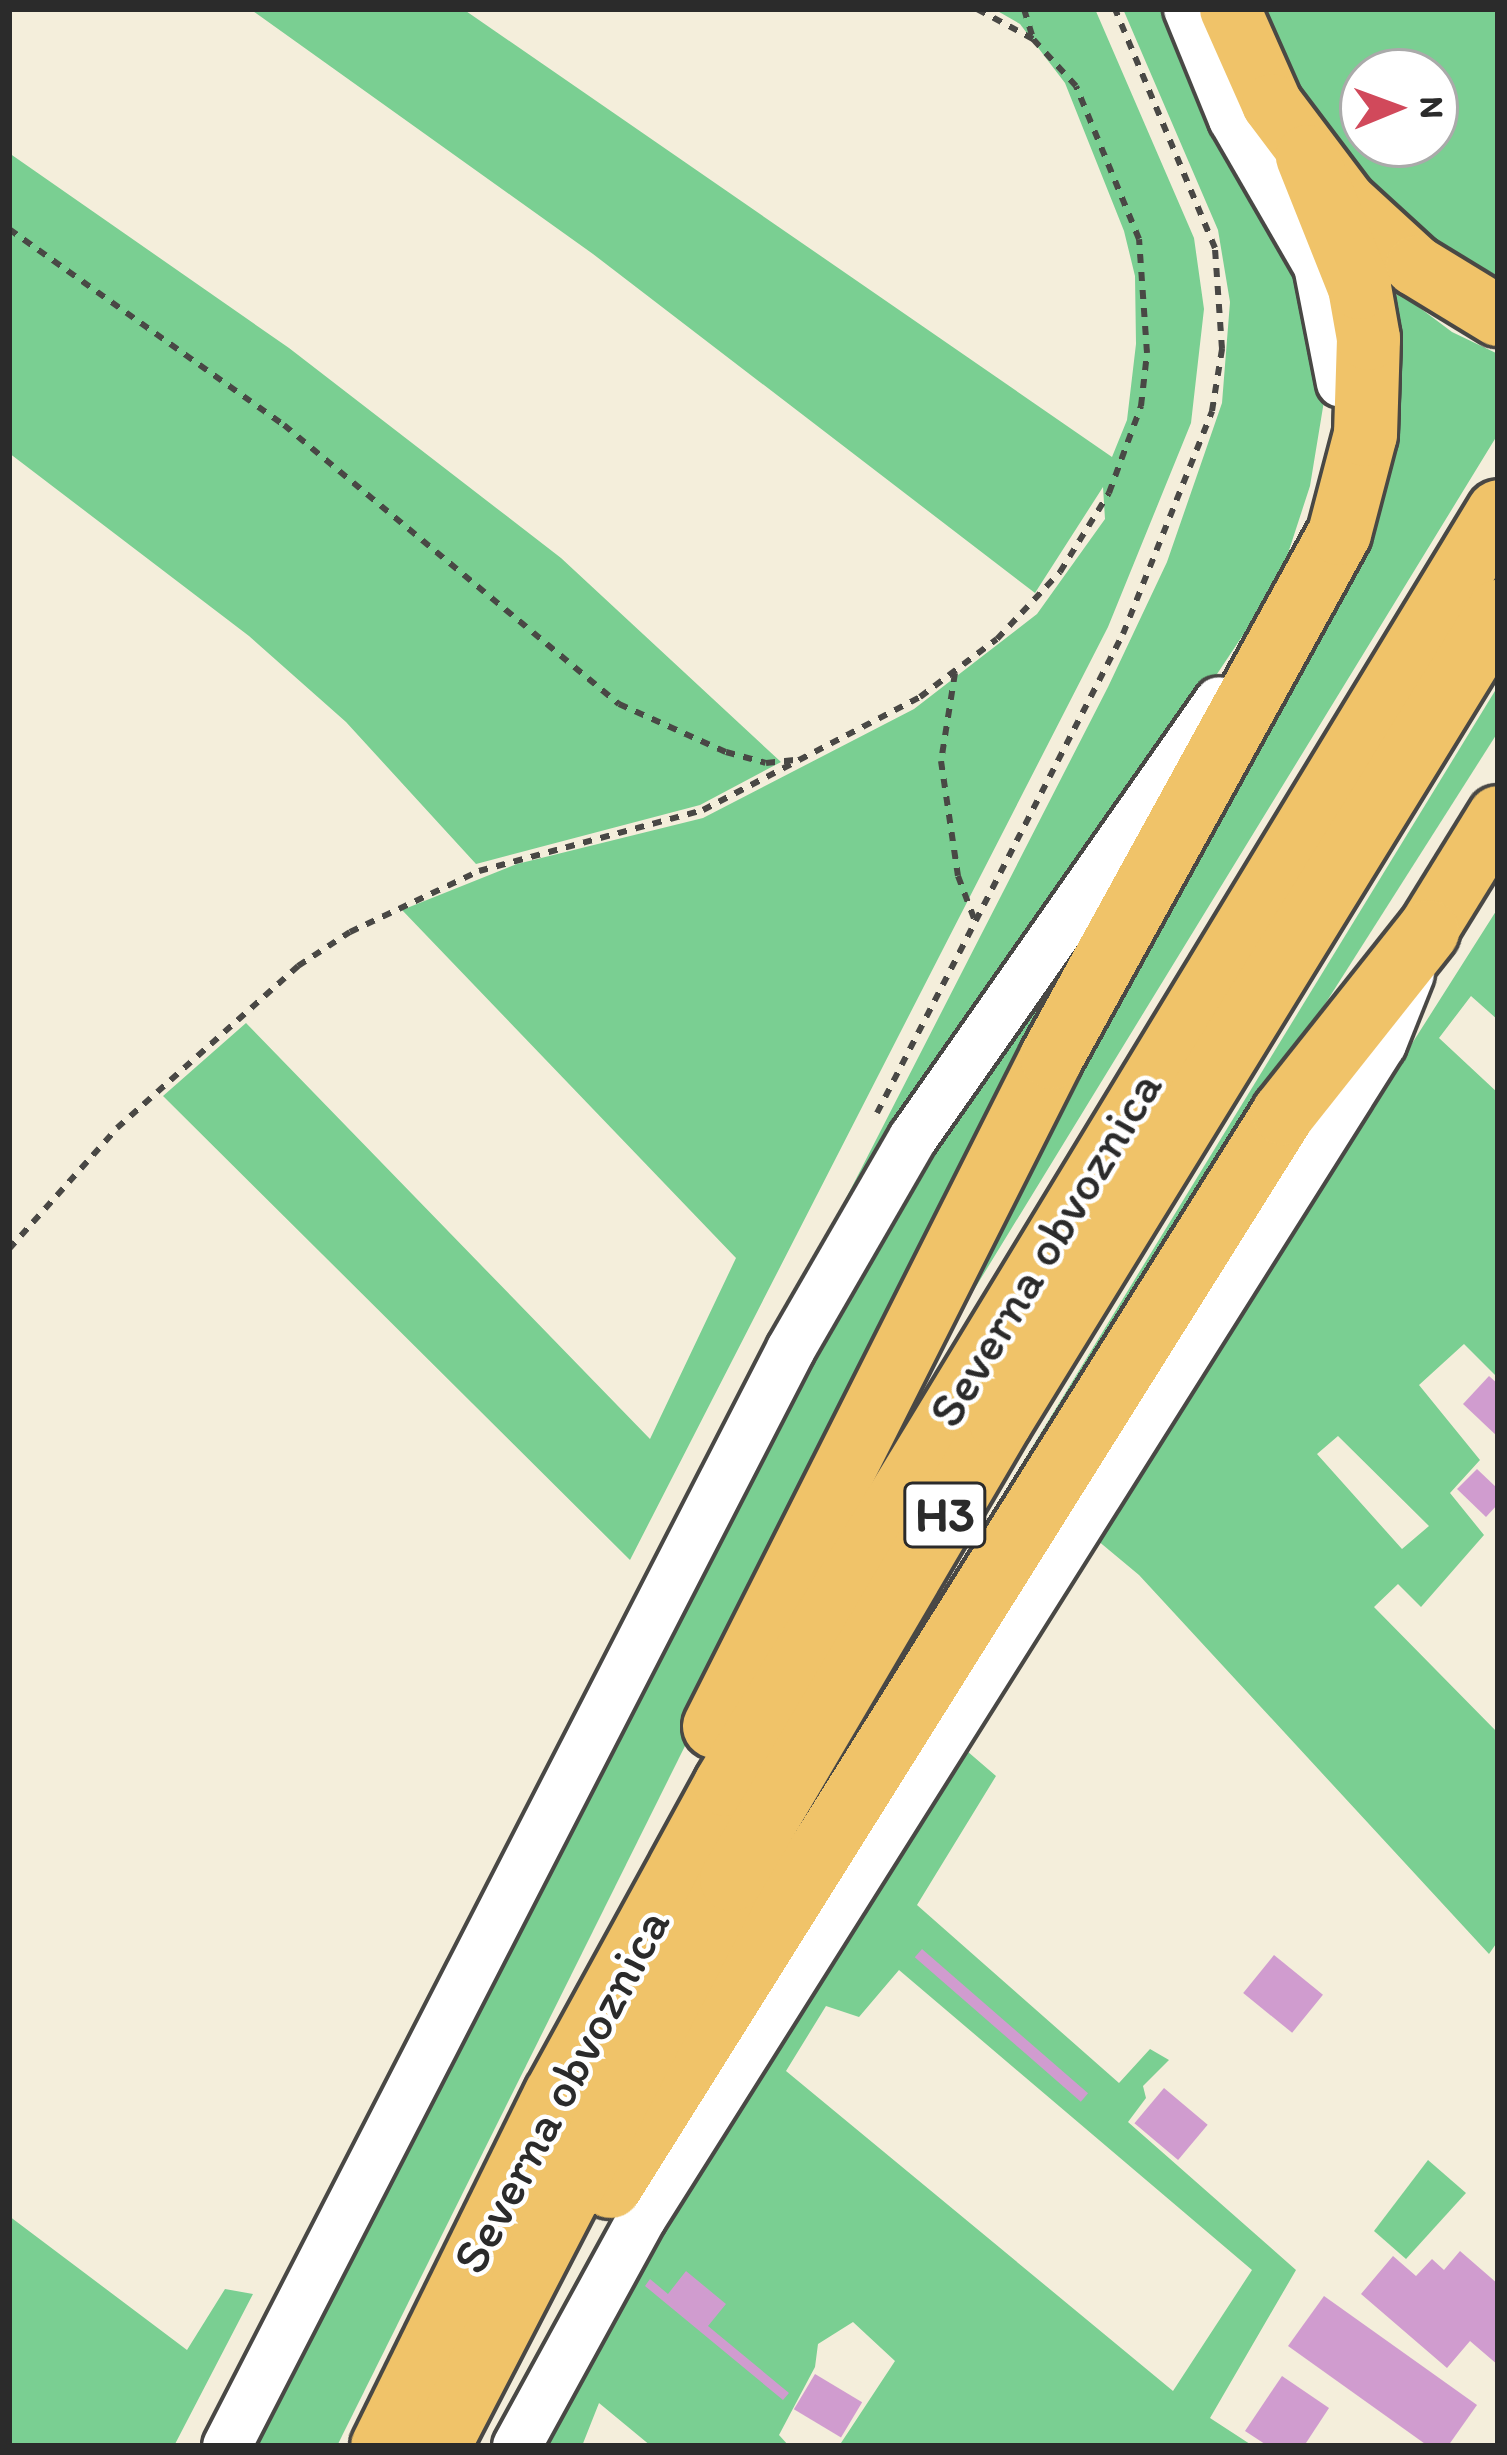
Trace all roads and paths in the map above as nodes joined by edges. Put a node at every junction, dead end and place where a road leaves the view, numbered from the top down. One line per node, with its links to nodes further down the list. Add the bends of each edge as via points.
1 (977, 9): 6 (path)
2 (1024, 9): 6 (path)
3 (1115, 9): 15 (path, via 1209,228 1221,287 1220,369 1202,446 1157,559)
4 (1188, 9): 20 (street, via 1233,118 1302,228 1328,299 1340,410 1319,511 1240,671 974,1045 791,1349)
5 (1231, 9): 7 (main road, via 1258,78)
6 (1033, 39): 12 (path, via 1076,86 1125,189 1147,291 1145,371 1126,455 1060,572)
7 (1307, 156): 9 (main road, via 1391,246); 19 (highway, via 1359,287 1368,338 1365,434 1339,533 1051,1057 623,1901)
8 (9, 229): 13 (path, via 284,424 619,704 726,752 766,763)
9 (1489, 312)
10 (1498, 512): 19 (highway, Severna obvoznica / H3, via 953,1399)
11 (1498, 611): 22 (highway, Severna obvoznica / H3, via 1000,1421 731,1879)
12 (956, 671): 13 (path); 15 (path, via 941,761 958,876)
13 (800, 760): 18 (path, via 703,810 479,871 350,932 298,966 116,1128)
14 (1498, 816): 16 (main road)
15 (975, 921): 17 (path)
16 (1427, 931): 23 (highway, via 1283,1113 630,2152 489,2410); 24 (street, via 1382,1044 618,2258)
17 (869, 1129)
18 (9, 1249)
19 (607, 1998): 21 (highway, Severna obvoznica / H3)
20 (227, 2446)
21 (382, 2446)
22 (438, 2446)
23 (458, 2446)
24 (517, 2446)

